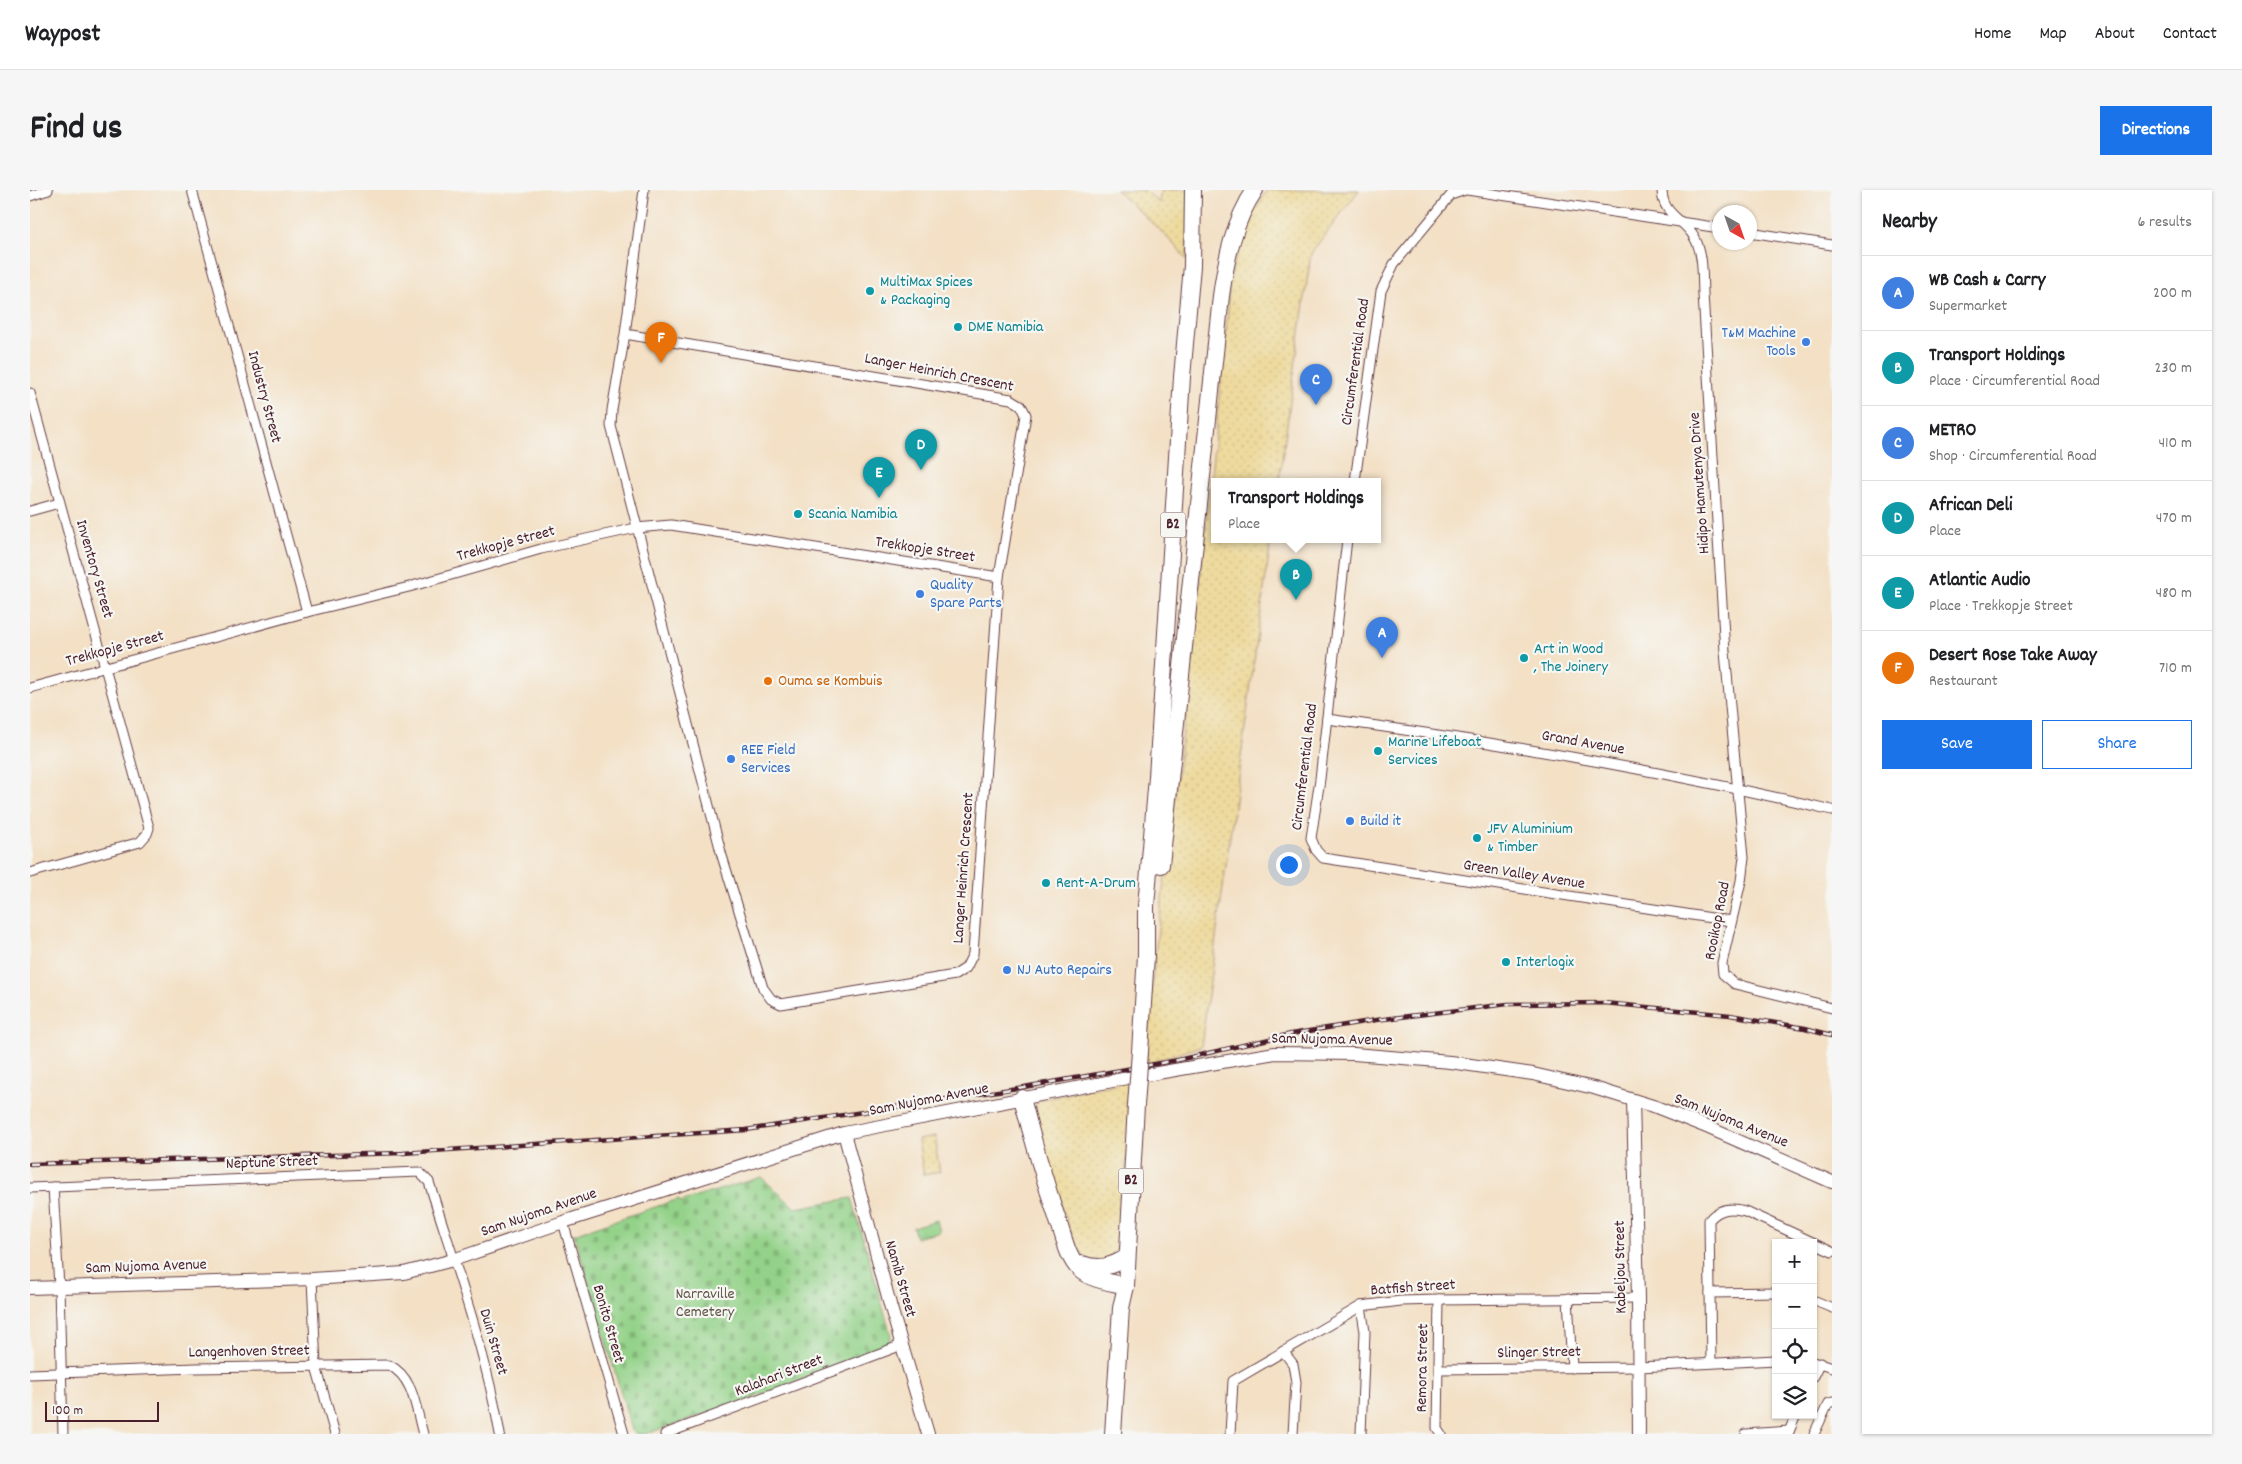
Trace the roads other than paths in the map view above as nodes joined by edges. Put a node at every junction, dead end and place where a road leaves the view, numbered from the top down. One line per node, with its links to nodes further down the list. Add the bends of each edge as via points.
1 (48, 190): 8 (street)
2 (192, 190): 21 (street, Industry Street)
3 (644, 190): 13 (street, Langer Heinrich Crescent)
4 (1193, 190): 30 (highway, B2, via 1192,266 1146,906)
5 (1255, 190): 30 (highway, B2, via 1232,239 1225,268 1158,896)
6 (1466, 190): 9 (street, Circumferential Road); 15 (street, Circumferential Road, via 1451,194 1394,264 1381,291)
7 (1662, 190): 9 (street, Hidipo Hamutenya Drive, via 1665,206)
8 (30, 196)
9 (1678, 222): 10 (street, Circumferential Road); 25 (street, Hidipo Hamutenya Drive, via 1693,235 1700,248)
10 (1712, 227)
11 (1757, 233): 12 (street)
12 (1832, 245)
13 (625, 334): 18 (street, Langer Heinrich Crescent, via 611,426); 20 (street, Langer Heinrich Crescent, via 1011,399 1021,405 1026,415)
14 (30, 393): 16 (street, Inventory Street)
15 (1355, 478)
16 (60, 503): 17 (street); 22 (street, Inventory Street)
17 (30, 511)
18 (636, 528): 20 (street, Trekkopje Street, via 671,525); 20 (street, Langer Heinrich Crescent, via 722,856 763,988 771,999 781,1004 955,976 966,968 973,954); 21 (street, Trekkopje Street, via 541,549)
19 (1347, 543): 24 (street, Circumferential Road)
20 (999, 577)
21 (308, 612): 22 (street, Trekkopje Street)
22 (105, 666): 23 (street, Trekkopje Street); 28 (street, Inventory Street, via 148,821 148,834 126,846)
23 (30, 688)
24 (1326, 719): 25 (street, Grand Avenue, via 1562,754); 27 (street, Circumferential Road, via 1311,838)
25 (1736, 788): 26 (street, Grand Avenue); 29 (street, Rooikop Road, via 1744,857)
26 (1832, 810)
27 (1316, 850): 29 (street, Green Valley Avenue, via 1323,858)
28 (30, 873)
29 (1731, 921): 31 (street, Rooikop Road, via 1722,963 1724,974 1735,984)
30 (1146, 955): 40 (highway, B2, bridge)
31 (1832, 1008)
32 (1022, 1098): 33 (street, Sam Nujoma Avenue, via 1275,1053 1311,1053 1364,1054 1487,1067 1551,1078); 34 (street, Sam Nujoma Avenue); 41 (highway, via 1043,1174)
33 (1632, 1100): 35 (street, Sam Nujoma Avenue, via 1709,1128); 50 (street, Kabeljou Street)
34 (844, 1133): 38 (street, Sam Nujoma Avenue); 55 (street, Namib Street)
35 (1832, 1182)
36 (30, 1188): 37 (street, Neptune Street)
37 (53, 1188): 42 (street, Neptune Street, via 419,1172 429,1182); 45 (street)
38 (563, 1222): 42 (street, Sam Nujoma Avenue); 74 (street, Bonito Street)
39 (1832, 1251): 48 (street, via 1745,1211 1724,1209 1709,1220)
40 (1127, 1257): 41 (highway, via 1099,1268); 44 (highway, B2)
41 (1073, 1259): 44 (highway, via 1083,1273)
42 (453, 1260): 43 (street, Sam Nujoma Avenue, via 404,1272); 73 (street, Duin Street, via 494,1399)
43 (312, 1279): 45 (street, Sam Nujoma Avenue); 60 (street)
44 (1126, 1286): 77 (highway, B2, via 1121,1308); 78 (highway, B2)
45 (59, 1287): 46 (street, Sam Nujoma Avenue); 65 (street)
46 (30, 1288)
47 (1772, 1292): 48 (street)
48 (1710, 1293): 59 (street)
49 (1568, 1298): 50 (street, Batfish Street); 51 (street, Batfish Street); 62 (street)
50 (1638, 1298): 61 (street, Kabeljou Street)
51 (1439, 1300): 53 (street, Batfish Street); 64 (street, Remora Street)
52 (1817, 1302): 54 (street)
53 (1362, 1306): 56 (street, Batfish Street); 81 (street, via 1365,1332)
54 (1832, 1308)
55 (902, 1345): 75 (street, Kalahari Street); 76 (street, Namib Street)
56 (1283, 1351): 79 (street, Batfish Street, via 1233,1381); 80 (street, via 1292,1364 1296,1382)
57 (1772, 1360): 59 (street, Slinger Street)
58 (1817, 1362): 63 (street)
59 (1711, 1363): 61 (street, Slinger Street)
60 (316, 1366): 65 (street, Langenhoven Street); 71 (street); 72 (street, Langenhoven Street, via 389,1365 395,1368 410,1386)
61 (1639, 1367): 62 (street, Slinger Street); 83 (street, Kabeljou Street)
62 (1572, 1368): 64 (street, Slinger Street)
63 (1832, 1368)
64 (1439, 1369): 82 (street, Remora Street, via 1436,1428)
65 (61, 1372): 66 (street, Langenhoven Street); 70 (street)
66 (30, 1374)
67 (1832, 1402): 85 (street, via 1828,1404)
68 (1794, 1419): 69 (street)
69 (1788, 1433): 84 (street)
70 (63, 1434)
71 (336, 1434)
72 (423, 1434)
73 (500, 1434)
74 (624, 1434)
75 (666, 1434)
76 (928, 1434)
77 (1113, 1434)
78 (1118, 1434)
79 (1230, 1434)
80 (1293, 1434)
81 (1361, 1434)
82 (1441, 1434)
83 (1639, 1434)
84 (1746, 1434)
85 (1814, 1434)

